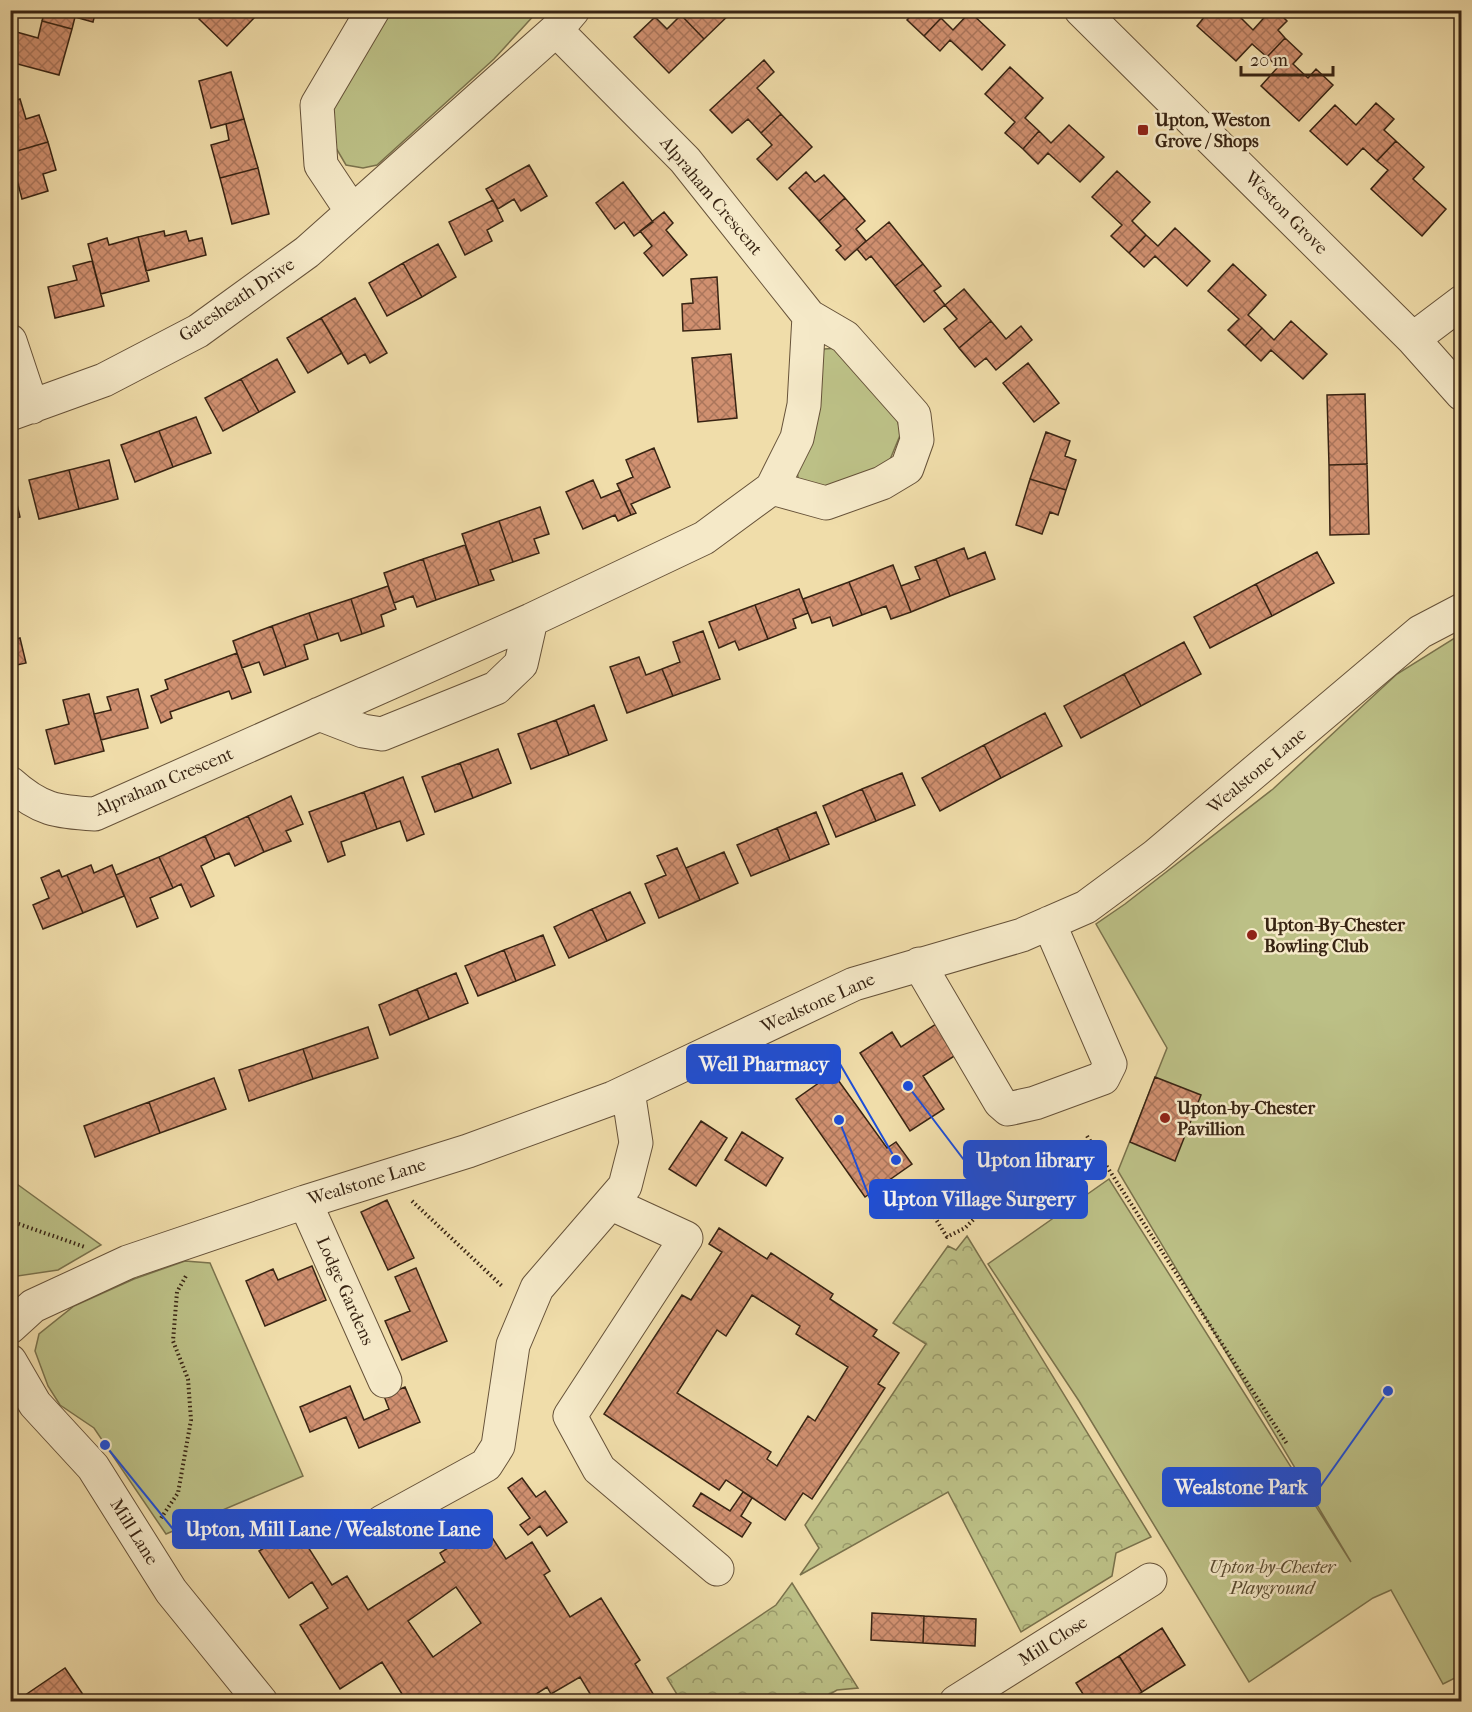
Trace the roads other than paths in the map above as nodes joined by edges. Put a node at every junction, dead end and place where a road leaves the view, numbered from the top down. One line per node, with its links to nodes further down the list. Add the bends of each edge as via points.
1 (373, 10): 4 (street, via 316,105 321,165)
2 (1081, 10): 7 (street, Weston Grove)
3 (564, 20): 4 (street, Gatesheath Drive); 6 (street, Alpraham Crescent, via 685,160)
4 (351, 210): 10 (street, Gatesheath Drive, via 308,252 198,331 104,380)
5 (1461, 302): 7 (street)
6 (809, 316): 11 (street, Alpraham Crescent, via 804,405 797,438); 11 (street, Alpraham Crescent, via 845,337 914,415 917,440 907,468 882,483 826,503)
7 (1413, 339): 9 (street, Weston Grove)
8 (10, 341): 10 (street)
9 (1461, 394)
10 (21, 410)
11 (772, 489): 13 (street, Alpraham Crescent, via 704,538)
12 (1461, 610): 16 (street, Wealstone Lane, via 1420,632 1155,856 1086,907)
13 (531, 620): 14 (street, Alpraham Crescent); 14 (street, via 521,664 496,688 382,734)
14 (319, 714): 15 (street, Alpraham Crescent, via 94,814 55,812)
15 (10, 783)
16 (1049, 923): 17 (street, Wealstone Lane, via 1022,935); 17 (street, via 1110,1064 1103,1078 1035,1103 1008,1109 1000,1102)
17 (920, 964): 18 (street, Wealstone Lane, via 854,984)
18 (628, 1091): 19 (street, Wealstone Lane, via 468,1151); 20 (street, via 636,1143 625,1186)
19 (305, 1202): 21 (street, Wealstone Lane, via 128,1262 33,1306); 23 (street, Lodge Gardens)
20 (612, 1204): 24 (street, via 537,1288 513,1345 498,1446 486,1465); 25 (street, via 686,1238 570,1416 599,1469)
21 (10, 1327)
22 (10, 1361): 27 (street, Mill Lane, via 35,1404 93,1467 171,1592)
23 (385, 1381)
24 (382, 1522)
25 (717, 1569)
26 (1150, 1580): 28 (street, Mill Close)
27 (261, 1701)
28 (956, 1701)

